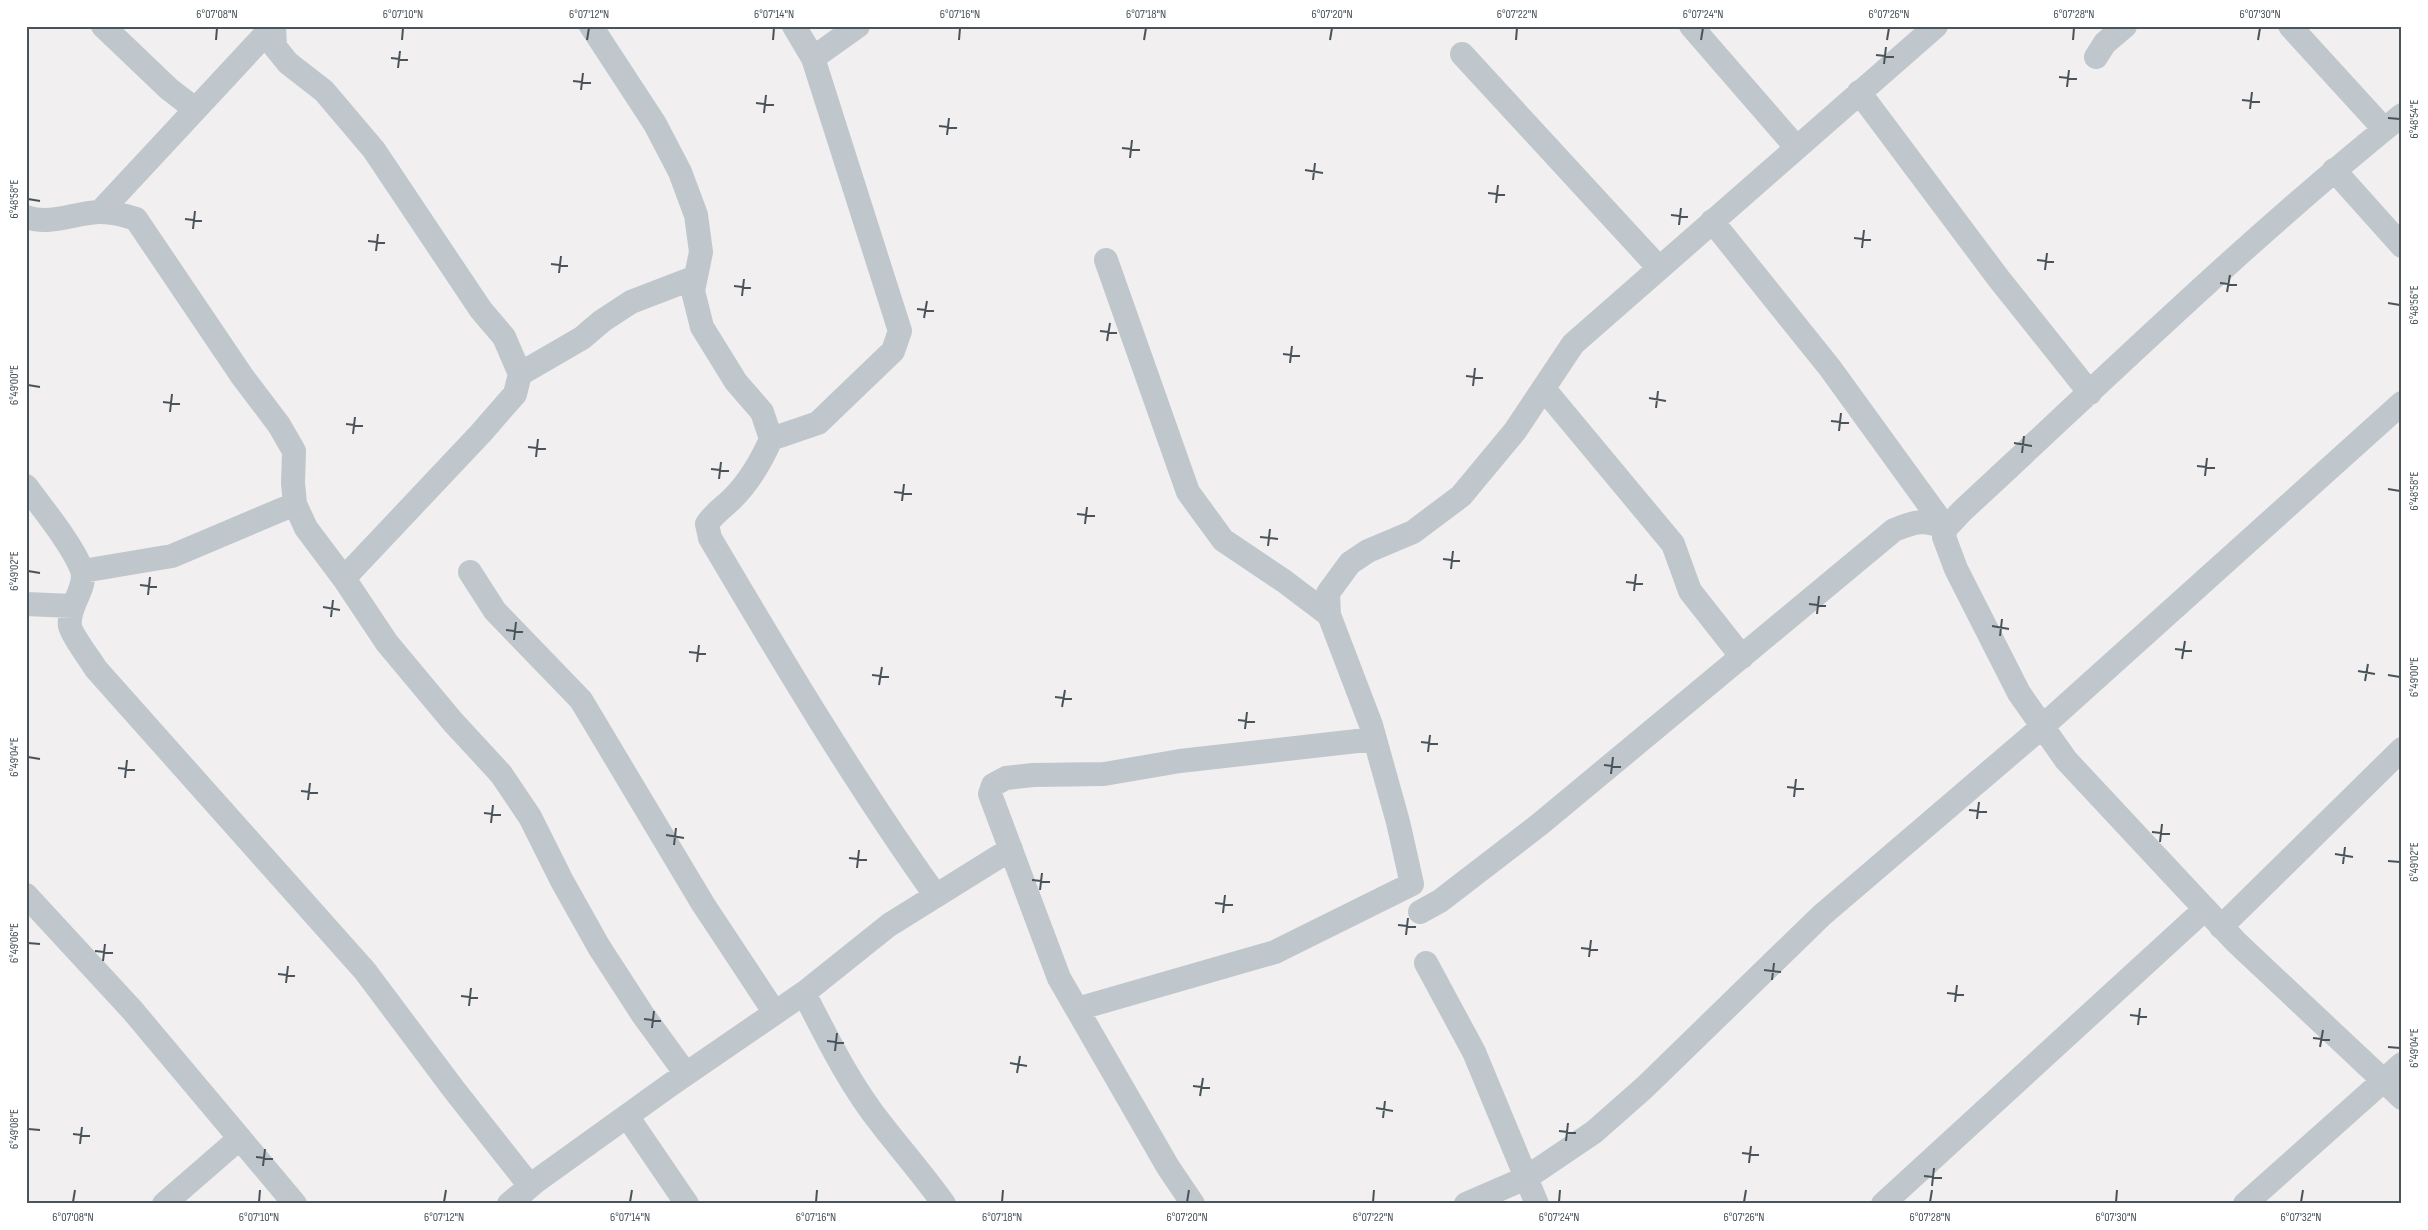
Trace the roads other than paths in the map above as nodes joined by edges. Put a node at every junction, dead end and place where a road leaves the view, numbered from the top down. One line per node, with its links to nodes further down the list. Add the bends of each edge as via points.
1 (103, 26): 14 (street, via 169,89)
2 (273, 26): 14 (street); 25 (street, via 275,48 288,63 324,91 374,150 481,310 504,336)
3 (590, 26): 24 (street, via 655,124 680,172 696,215 700,252)
4 (794, 26): 12 (street)
5 (858, 26): 12 (street)
6 (1691, 26): 16 (street)
7 (1936, 26): 13 (street)
8 (2125, 26): 11 (street, via 2105,43)
9 (2290, 26): 15 (street)
10 (1462, 54): 23 (street)
11 (2096, 57)
12 (813, 58): 29 (street, via 900,331 893,351 818,423)
13 (1859, 92): 16 (street); 27 (street)
14 (195, 109): 18 (street)
15 (2393, 122): 17 (street)
16 (1796, 148): 19 (street)
17 (2334, 170): 21 (street); 27 (street)
18 (100, 212): 20 (street); 31 (street, via 119,213 136,219 279,425 294,450 292,483)
19 (1712, 220): 23 (street); 32 (street, via 1830,368)
20 (30, 223)
21 (2402, 246)
22 (1106, 260): 38 (street, via 1188,492 1223,540)
23 (1659, 268): 26 (street, via 1573,344)
24 (696, 277): 25 (street, via 631,302 582,338); 29 (street, via 693,291 702,327 736,382 762,412)
25 (520, 374): 35 (street, via 515,394 504,407)
26 (1544, 389): 38 (street, via 1515,431 1461,496 1413,532 1368,551 1350,563 1328,593); 39 (street, via 1673,544 1690,591)
27 (2090, 393): 32 (street)
28 (2402, 403): 40 (street)
29 (770, 439): 45 (street, via 759,466 707,524 710,538 811,708 887,828)
30 (26, 486): 33 (street, via 65,540)
31 (295, 504): 33 (street, via 172,556); 35 (street, via 306,528)
32 (1946, 528): 39 (street, via 1928,521 1910,523 1894,530); 40 (street, via 1944,537 1956,569 2019,693)
33 (83, 572): 37 (street, via 80,591)
34 (470, 572): 52 (street, via 495,611 581,700 703,904)
35 (345, 580): 54 (street, via 387,643 453,722 502,774 530,817 599,947)
36 (26, 604): 37 (street)
37 (72, 606): 60 (street, via 70,626 96,669 365,970 454,1091)
38 (1329, 616): 41 (street)
39 (1742, 657): 47 (street, via 1540,824 1440,901)
40 (2042, 726): 46 (street, via 2066,760); 59 (street, via 1822,916 1594,1132)
41 (1375, 739): 43 (street, via 1180,761 1104,774 1033,775 1000,780 993,785 990,794); 51 (street, via 1412,884 1275,952)
42 (2402, 749): 48 (street)
43 (1011, 849): 45 (street); 51 (street, via 1059,978)
44 (26, 895): 58 (street, via 133,1011)
45 (936, 896): 50 (street, via 889,925)
46 (2204, 909): 48 (street); 69 (street)
47 (1420, 912)
48 (2221, 927): 55 (street)
49 (1426, 962): 59 (street, via 1474,1052)
50 (804, 993): 52 (street); 65 (street, via 858,1091)
51 (1077, 1009): 66 (street, via 1168,1167)
52 (775, 1013): 54 (street)
53 (2402, 1064): 55 (street)
54 (686, 1074): 57 (street)
55 (2384, 1080): 56 (street); 70 (street)
56 (2402, 1098)
57 (627, 1116): 60 (street); 64 (street)
58 (240, 1138): 61 (street); 62 (street)
59 (1526, 1178): 67 (street); 68 (street)
60 (530, 1186): 63 (street)
61 (164, 1204)
62 (295, 1204)
63 (509, 1204)
64 (687, 1204)
65 (944, 1204)
66 (1194, 1204)
67 (1466, 1204)
68 (1537, 1204)
69 (1883, 1204)
70 (2246, 1204)

